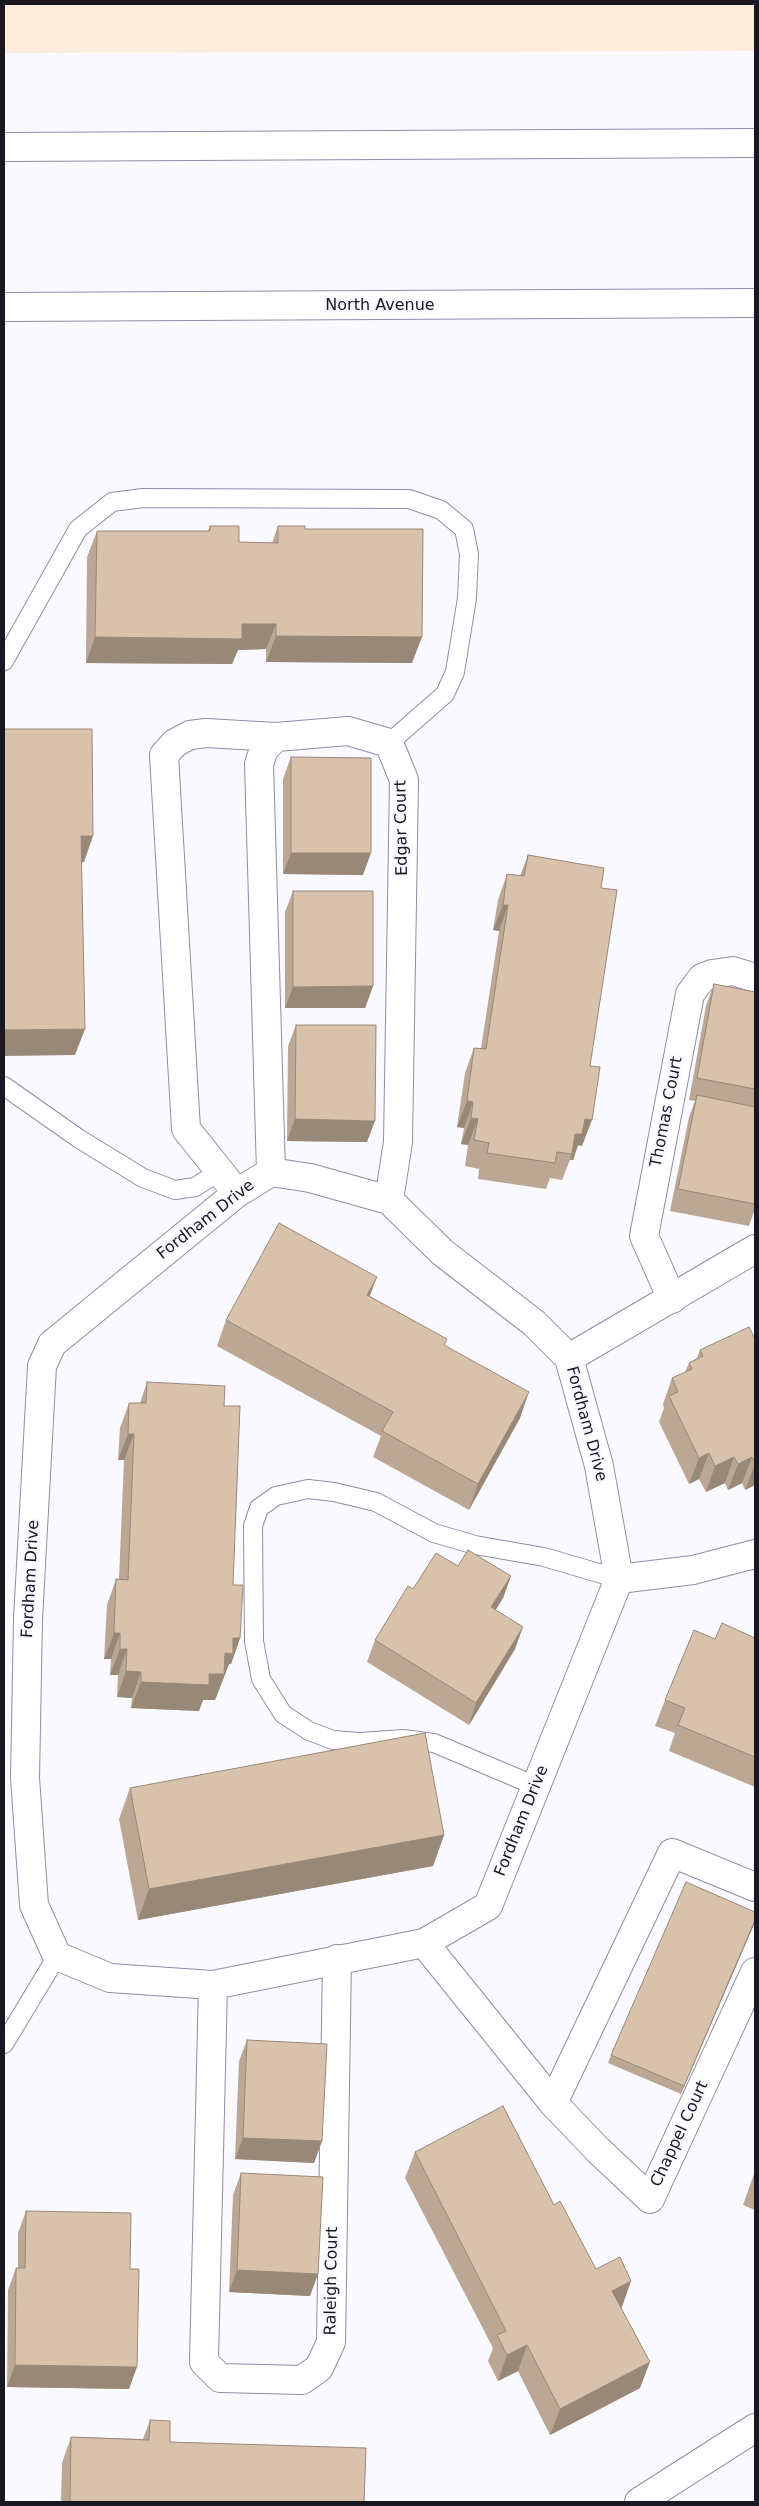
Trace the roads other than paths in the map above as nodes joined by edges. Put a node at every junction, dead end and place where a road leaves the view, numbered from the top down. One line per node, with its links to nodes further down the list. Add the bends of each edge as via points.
1 (755, 143): 2 (street)
2 (4, 147)
3 (755, 304): 4 (street, North Avenue)
4 (4, 307)
5 (4, 661): 7 (lane, via 78,529 112,502 143,498 409,499 441,510 464,529 468,554 466,598 455,672 445,694)
6 (276, 737): 7 (street, via 348,731); 10 (street, via 190,735 175,743 164,755 186,1129); 11 (street, via 264,749 259,764)
7 (389, 743): 13 (street, Edgar Court, via 404,780 398,1142)
8 (755, 978): 15 (street, Thomas Court, via 733,971 712,974 702,978 690,994 644,1236)
9 (4, 1086): 10 (lane, via 78,1138 143,1178 175,1190 195,1187)
10 (219, 1172): 12 (street)
11 (271, 1172): 12 (street, Fordham Drive); 13 (street, Fordham Drive, via 310,1178)
12 (237, 1193): 22 (street, Fordham Drive, via 52,1344 42,1366 28,1619 25,1778 34,1906)
13 (389, 1200): 16 (street, Fordham Drive, via 442,1252 534,1323)
14 (755, 1249): 15 (street)
15 (672, 1299): 16 (street)
16 (569, 1358): 18 (street, Fordham Drive, via 599,1466)
17 (755, 1554): 18 (street, via 693,1570)
18 (619, 1579): 19 (street, Fordham Drive); 19 (lane, via 544,1557 475,1545 434,1533 376,1502 334,1492 308,1489 276,1496 259,1508 253,1526 254,1641 261,1679 283,1714 309,1731 333,1740 403,1739 434,1743)
19 (536, 1786): 21 (street, Fordham Drive, via 488,1906)
20 (755, 1887): 27 (street, via 672,1853)
21 (424, 1943): 23 (street, Fordham Drive); 27 (street, Chappel Court)
22 (57, 1956): 25 (street, Fordham Drive, via 110,1978); 26 (lane)
23 (337, 1959): 25 (street, Fordham Drive); 25 (street, Raleigh Court, via 331,2342 319,2368 302,2380 220,2378 204,2362)
24 (755, 1972): 27 (street, Chappel Court, via 650,2199)
25 (213, 1985)
26 (4, 2044)
27 (553, 2103)
28 (755, 2428): 29 (street)
29 (639, 2502)

